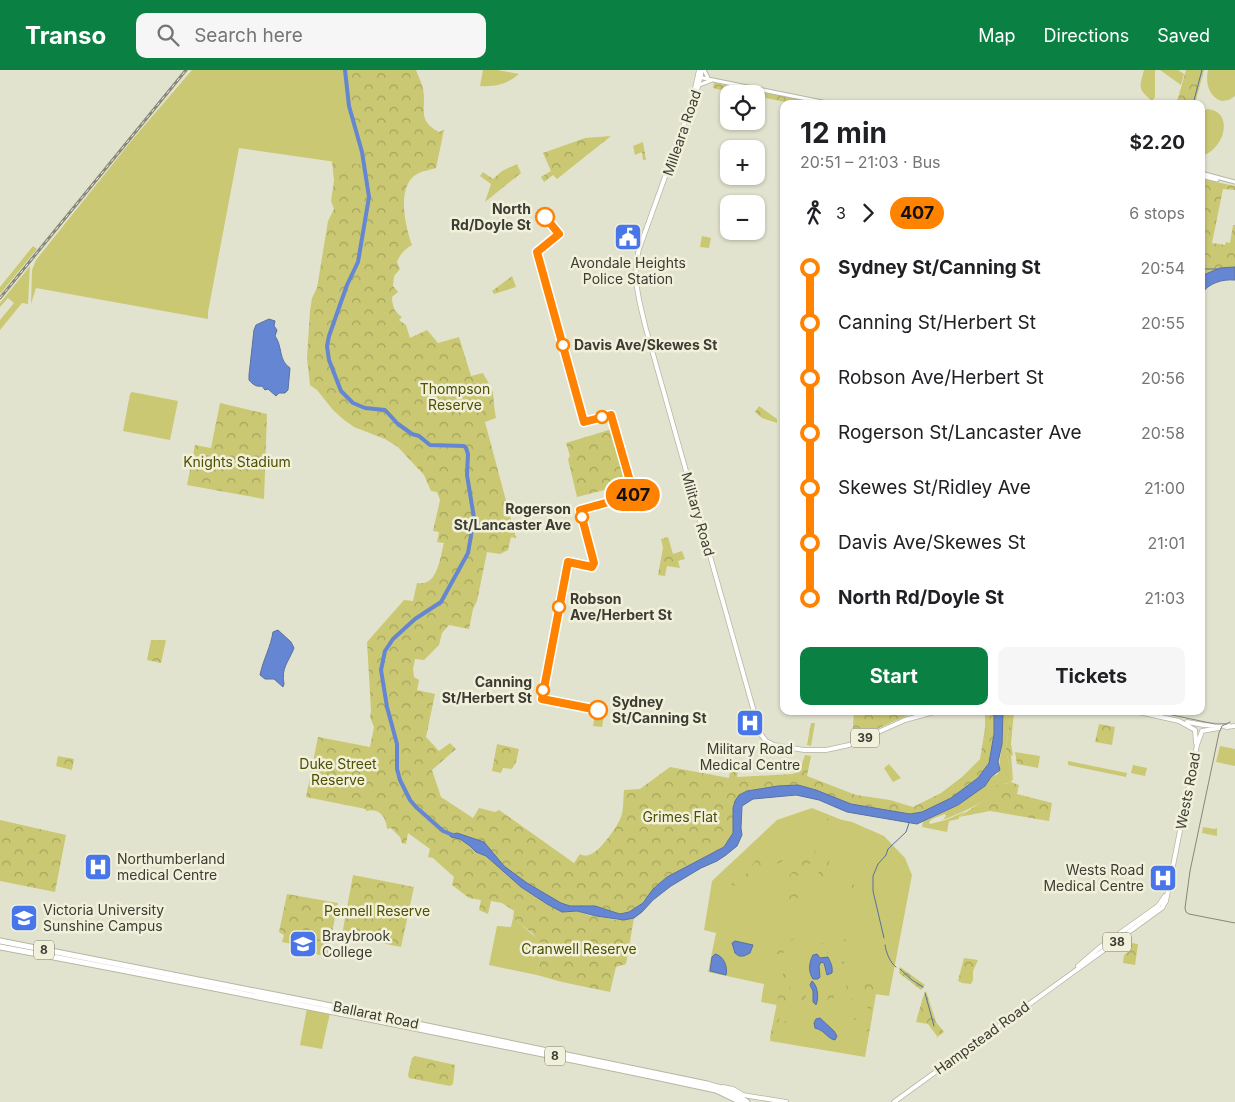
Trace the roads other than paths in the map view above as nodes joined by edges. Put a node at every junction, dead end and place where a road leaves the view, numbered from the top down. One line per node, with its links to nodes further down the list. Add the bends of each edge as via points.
1 (702, 70): 2 (main road, Milleara Road / 39); 3 (main road)
2 (699, 77): 3 (main road); 4 (main road, Milleara Road / 39); 8 (main road, Milleara Road / 39)
3 (711, 80): 4 (main road); 5 (main road)
4 (699, 85): 8 (main road, Milleara Road / 39)
5 (812, 100)
6 (1205, 175): 7 (main road)
7 (1235, 183)
8 (659, 196): 9 (main road, Milleara Road / 39, via 638,255)
9 (636, 290): 10 (main road, Military Road / 39, via 763,738 772,744 796,749 826,750 849,745)
10 (923, 715)
11 (1154, 715): 12 (main road)
12 (1169, 718): 13 (main road); 16 (main road)
13 (1199, 725): 14 (main road); 16 (main road); 17 (main road)
14 (1229, 726): 15 (main road); 17 (main road)
15 (1235, 726)
16 (1195, 730): 17 (main road); 18 (main road, Wests Road / 38)
17 (1201, 731): 18 (main road, Wests Road / 38)
18 (1197, 745): 19 (main road, Wests Road / 38)
19 (1167, 891): 20 (main road, Wests Road / 38); 21 (main road, Wests Road / 38)
20 (1157, 907): 21 (main road); 24 (main road, Hampstead Road / 38, via 1091,954)
21 (1162, 908): 24 (main road, Hampstead Road / 38)
22 (0, 942): 25 (highway, Ballarat Road / 8, via 321,1004 715,1086)
23 (0, 947): 25 (highway, Ballarat Road / 8, via 320,1008 716,1090)
24 (1070, 974): 28 (main road, Hampstead Road / 38)
25 (739, 1098): 26 (highway, Ballarat Road / 8); 27 (main road)
26 (748, 1102)
27 (786, 1102)
28 (894, 1102)

